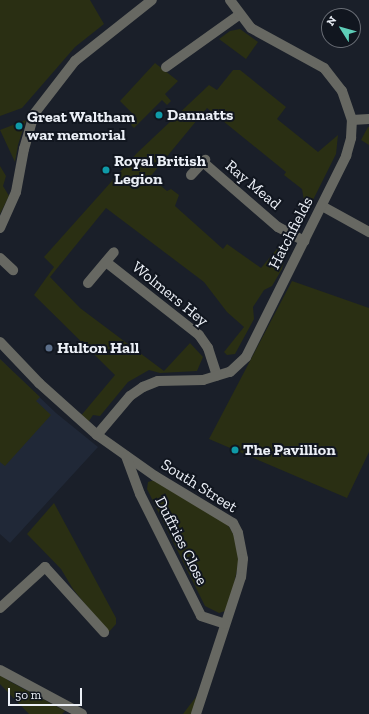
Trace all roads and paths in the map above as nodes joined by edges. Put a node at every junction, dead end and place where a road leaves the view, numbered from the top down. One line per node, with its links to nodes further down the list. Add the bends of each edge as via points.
1 (152, 0): 9 (street, via 74,61 34,114 16,192 9,214)
2 (230, 0): 3 (street, Hatchfields)
3 (239, 15): 4 (street); 6 (street, Hatchfields, via 251,28 324,68 342,91)
4 (166, 67)
5 (369, 119): 6 (street)
6 (352, 120): 8 (street, Hatchfields, via 346,156)
7 (191, 175): 11 (street, Ray Mead, via 205,161 278,226)
8 (322, 206): 10 (street); 11 (street, Hatchfields)
9 (0, 228)
10 (369, 232)
11 (304, 241): 18 (street, Hatchfields, via 246,357 230,372)
12 (114, 252): 14 (street, Wolmers Hey)
13 (0, 258): 15 (street)
14 (106, 262): 16 (street, Wolmers Hey); 18 (street, Wolmers Hey, via 199,335 208,348)
15 (13, 270)
16 (88, 283)
17 (0, 342): 19 (street, South Street, via 44,388)
18 (217, 376): 19 (street, Hatchfields, via 203,380 158,381 143,386 130,396)
19 (97, 434): 20 (street, South Street)
20 (126, 456): 22 (street, Duffries Close, via 140,494 201,616); 22 (street, South Street, via 233,523 238,533 243,558 241,577)
21 (0, 608): 23 (street, via 45,567)
22 (225, 624): 26 (street, South Street)
23 (104, 632)
24 (0, 670): 25 (street)
25 (82, 714)
26 (196, 714)

